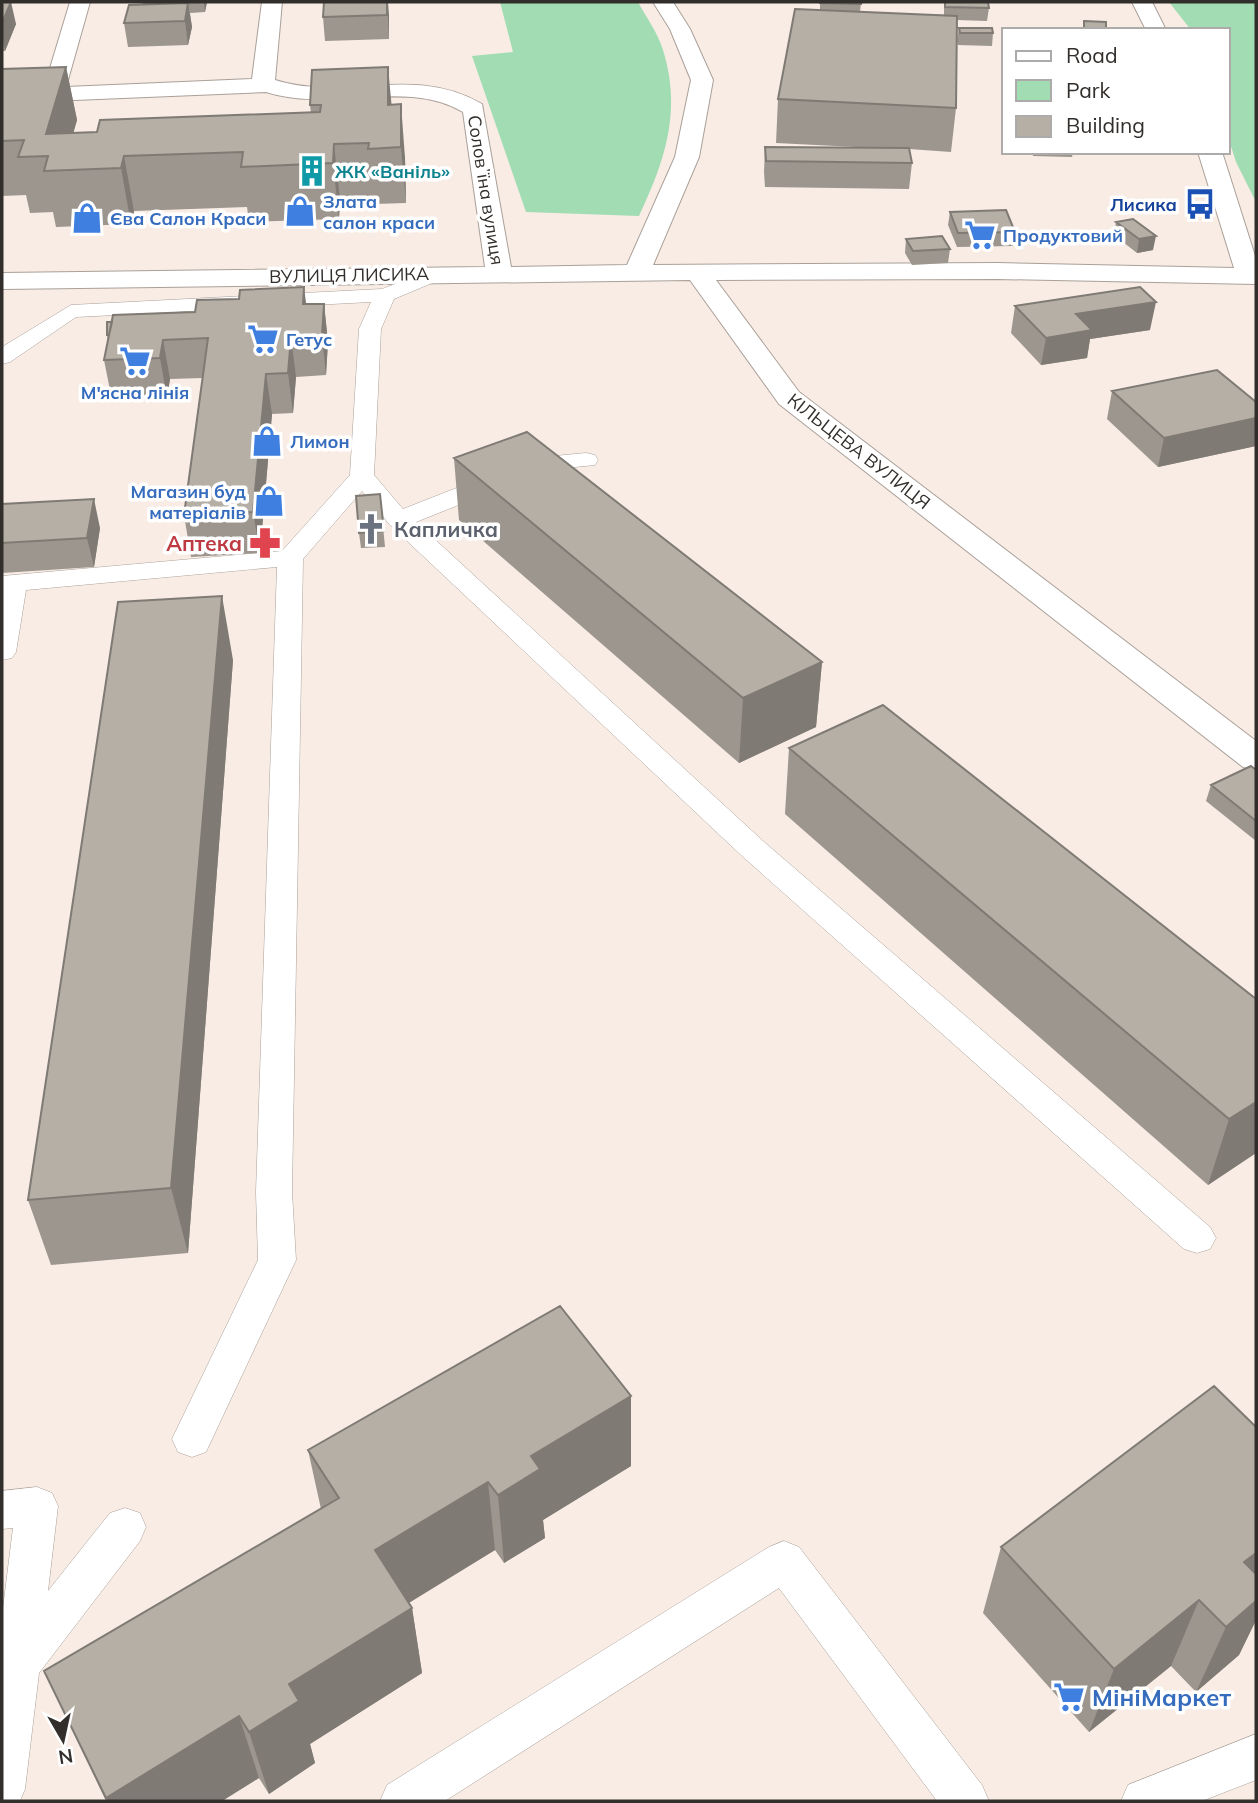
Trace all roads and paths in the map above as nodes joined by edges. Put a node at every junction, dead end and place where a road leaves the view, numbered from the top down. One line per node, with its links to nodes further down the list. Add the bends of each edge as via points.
1 (80, 2): 7 (street)
2 (272, 2): 6 (street, via 263,79)
3 (663, 2): 10 (street, via 702,80 687,157)
4 (1142, 2): 5 (street)
5 (1155, 28)
6 (267, 86): 7 (street, Соловʼїна вулиця); 12 (street, Соловʼїна вулиця, via 318,95 418,91 465,101 474,109)
7 (53, 93): 8 (street, Соловʼїна вулиця)
8 (2, 96)
9 (1211, 154): 14 (street)
10 (637, 272): 11 (street, ВУЛИЦЯ ЛИСИКА); 12 (street, ВУЛИЦЯ ЛИСИКА)
11 (697, 272): 14 (street); 24 (street, КІЛЬЦЕВА ВУЛИЦЯ, via 789,398)
12 (499, 273): 13 (street, ВУЛИЦЯ ЛИСИКА)
13 (437, 274): 15 (street, ВУЛИЦЯ ЛИСИКА); 16 (lane)
14 (1253, 276)
15 (2, 281)
16 (384, 295): 17 (lane, via 71,311); 19 (lane, via 370,329)
17 (2, 357)
18 (586, 460): 20 (lane, via 542,463)
19 (362, 476): 20 (lane); 21 (lane)
20 (400, 520): 25 (lane, via 752,848)
21 (290, 558): 22 (lane); 26 (lane, via 274,1192 277,1261)
22 (8, 583): 23 (lane)
23 (2, 652)
24 (1256, 759)
25 (1198, 1238)
26 (192, 1439)
27 (2, 1510): 29 (lane, via 37,1506)
28 (125, 1527): 29 (lane)
29 (17, 1665): 31 (lane)
30 (1256, 1757): 34 (lane)
31 (2, 1790)
32 (403, 1801): 33 (lane, via 784,1561)
33 (966, 1801)
34 (1143, 1801)

